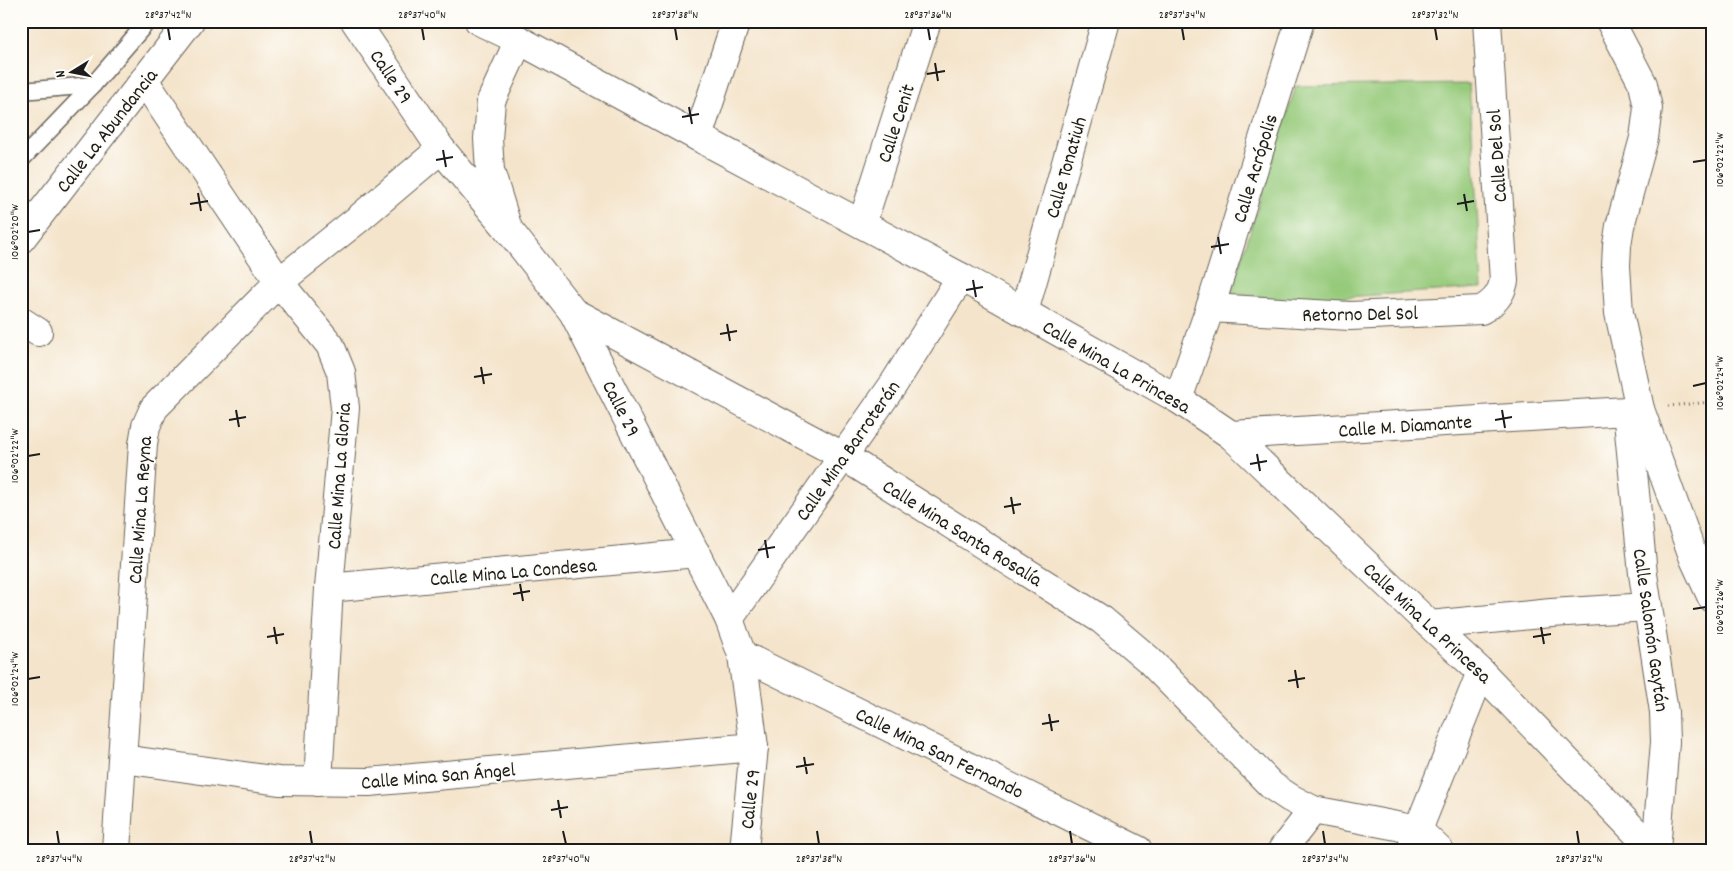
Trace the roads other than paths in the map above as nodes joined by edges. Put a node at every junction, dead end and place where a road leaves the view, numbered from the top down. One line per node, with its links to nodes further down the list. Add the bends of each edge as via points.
1 (148, 21): 13 (lane)
2 (190, 21): 12 (street, Calle La Abundancia)
3 (354, 21): 16 (street, Calle 29)
4 (479, 21): 11 (street, Calle Mina La Princesa)
5 (736, 21): 15 (street)
6 (927, 21): 18 (street, Calle Cenit)
7 (1106, 21): 26 (street, Calle Tonatiuh)
8 (1300, 21): 24 (street, Calle Acrópolis)
9 (1487, 21): 23 (street, Calle Del Sol)
10 (1610, 21): 28 (street, via 1643,84 1648,108 1644,138 1620,226 1616,266 1619,313)
11 (519, 40): 15 (street, Calle Mina La Princesa); 19 (street, via 491,101 488,139 490,171)
12 (144, 80): 20 (street, Calle La Abundancia); 22 (street, Calle Mina La Gloria)
13 (93, 85): 14 (lane); 17 (lane)
14 (21, 91)
15 (698, 137): 18 (street, Calle Mina La Princesa)
16 (441, 149): 19 (street, Calle 29); 22 (street, Calle Mina La Reyna)
17 (21, 160)
18 (862, 224): 21 (street, Calle Mina La Princesa)
19 (508, 229): 25 (street, Calle 29)
20 (21, 239)
21 (961, 277): 26 (street, Calle Mina La Princesa); 30 (street, Calle Mina Barroterán, via 893,385)
22 (279, 282): 32 (street, Calle Mina La Gloria, via 330,345 342,372 345,408); 40 (street, Calle Mina La Reyna, via 154,408 146,426 142,444)
23 (1502, 290): 24 (street, Retorno Del Sol, via 1497,299 1481,310 1350,316)
24 (1210, 308): 27 (street, Calle Acrópolis)
25 (573, 312): 30 (street, Calle Mina Santa Rosalía); 31 (street, Calle 29)
26 (1024, 312): 27 (street, Calle Mina La Princesa)
27 (1178, 399): 29 (street, Calle Mina La Princesa)
28 (1633, 410): 29 (street, Calle M. Diamante); 33 (street); 34 (street, Calle Salomón Gaytán, via 1635,509)
29 (1231, 435): 36 (street, Calle Mina La Princesa)
30 (843, 456): 35 (street, Calle Mina Barroterán); 42 (street, Calle Mina Santa Rosalía, via 1102,620 1148,659 1272,786)
31 (696, 553): 32 (street, Calle Mina La Condesa); 35 (street, Calle 29)
32 (329, 588): 41 (street, Calle Mina La Gloria)
33 (1712, 598)
34 (1648, 607): 36 (street); 49 (street, Calle Salomón Gaytán, via 1666,742)
35 (729, 619): 37 (street, Calle 29)
36 (1430, 625): 38 (street, Calle Mina La Princesa)
37 (742, 655): 39 (street, Calle 29); 46 (street, Calle Mina San Fernando)
38 (1481, 672): 43 (street); 49 (street, Calle Mina La Princesa)
39 (754, 748): 41 (street, Calle Mina San Ángel, via 369,782); 45 (street, Calle 29)
40 (123, 759): 41 (street, Calle Mina San Ángel, via 279,781); 44 (street, Calle Mina La Reyna)
41 (318, 782)
42 (1313, 810): 43 (street, Calle Mina Santa Rosalía); 47 (street)
43 (1414, 840): 48 (street)
44 (116, 850)
45 (744, 850)
46 (1138, 850)
47 (1282, 850)
48 (1439, 850)
49 (1654, 850)

